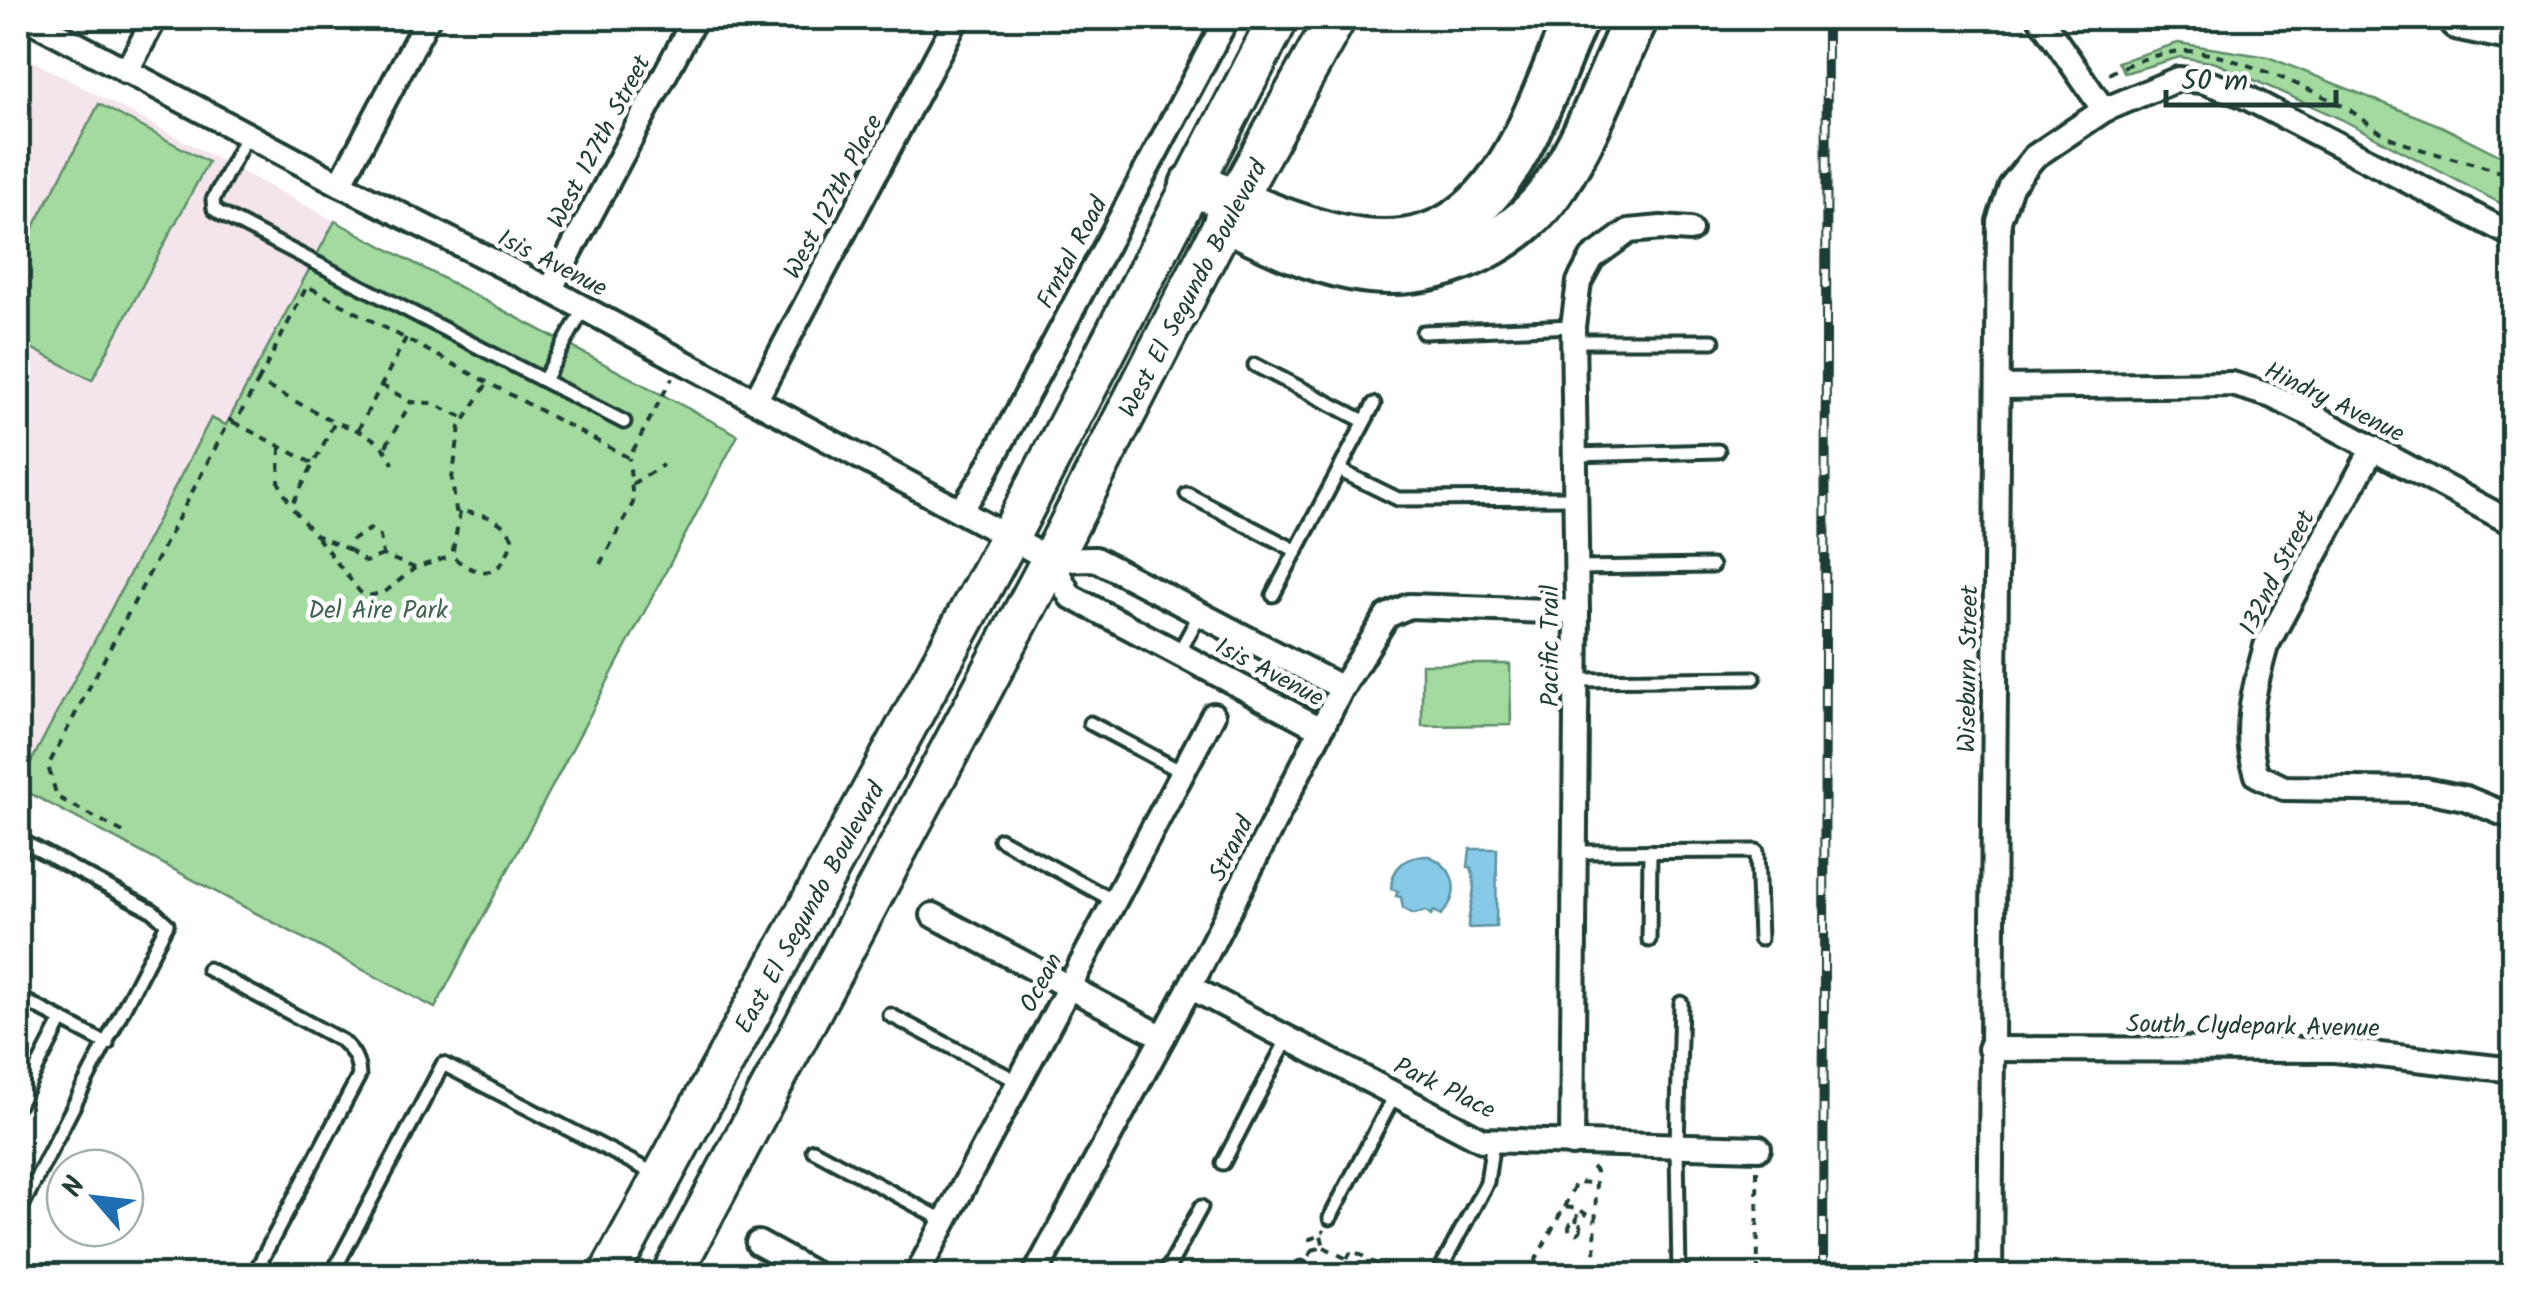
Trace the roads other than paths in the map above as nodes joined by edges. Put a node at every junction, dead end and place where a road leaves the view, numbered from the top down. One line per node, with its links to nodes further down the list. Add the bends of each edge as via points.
1 (27, 18): 15 (street, Isis Avenue)
2 (155, 18): 15 (street)
3 (428, 18): 19 (street)
4 (695, 18): 24 (street, West 127th Street)
5 (956, 18): 32 (street, West 127th Place)
6 (1227, 18): 42 (street, Frntal Road)
7 (1280, 18): 20 (main road, West El Segundo Boulevard)
8 (1293, 18): 16 (main road, via 1286,56)
9 (1336, 18): 16 (main road, West El Segundo Boulevard)
10 (1576, 18): 21 (highway, via 1516,158 1478,206 1431,235 1354,240)
11 (1636, 18): 21 (highway, via 1555,186 1532,214 1473,254 1408,273 1371,272 1314,260)
12 (2040, 18): 17 (street)
13 (2460, 18): 14 (highway)
14 (2514, 29)
15 (126, 72): 18 (street, Isis Avenue)
16 (1306, 76): 21 (main road, West El Segundo Boulevard)
17 (2104, 110): 23 (street, Wiseburn Street, via 2178,78 2202,81 2240,94); 31 (street, Wiseburn Street, via 2034,157 2011,186 2000,221)
18 (246, 135): 19 (street, Isis Avenue); 30 (lane, via 214,209)
19 (340, 184): 24 (street, Isis Avenue)
20 (1192, 185): 21 (highway); 44 (main road, West El Segundo Boulevard)
21 (1231, 210): 46 (main road, West El Segundo Boulevard)
22 (1690, 230): 27 (street, Pacific Trail, via 1629,231 1592,258 1578,282)
23 (2514, 236)
24 (550, 290): 25 (street, Isis Avenue)
25 (584, 308): 30 (lane); 32 (street, Isis Avenue)
26 (1424, 332): 27 (lane)
27 (1573, 333): 28 (lane); 38 (street, Pacific Trail)
28 (1713, 342)
29 (1255, 365): 34 (lane)
30 (544, 380): 35 (lane)
31 (1998, 387): 36 (street, Hindry Avenue, via 2232,384 2272,396); 79 (street, Wiseburn Street)
32 (756, 401): 42 (street, Isis Avenue)
33 (1374, 404): 34 (lane)
34 (1364, 421): 39 (lane)
35 (624, 422)
36 (2373, 448): 43 (street, Hindry Avenue); 60 (street, 132nd Street, via 2266,646 2249,726 2257,775 2284,788 2425,790)
37 (1718, 451): 38 (lane)
38 (1575, 454): 41 (street, Pacific Trail)
39 (1339, 470): 41 (lane, via 1398,500); 45 (lane)
40 (1187, 494): 45 (lane)
41 (1576, 498): 48 (street, Pacific Trail)
42 (961, 510): 44 (street, Isis Avenue)
43 (2514, 524)
44 (1009, 538): 46 (street, Isis Avenue); 90 (main road, East El Segundo Boulevard)
45 (1296, 550): 49 (lane)
46 (1051, 560): 51 (street, Isis Avenue, via 1095,559); 52 (street, Isis Avenue, via 1070,596); 101 (main road, East El Segundo Boulevard)
47 (1712, 566): 48 (lane)
48 (1577, 568): 50 (street, Pacific Trail)
49 (1274, 595)
50 (1577, 612): 54 (street, Pacific Trail); 55 (street, Strand, via 1410,606 1388,616)
51 (1200, 614): 52 (lane); 55 (street, Isis Avenue)
52 (1178, 654): 58 (street, Isis Avenue)
53 (1754, 678): 54 (lane)
54 (1577, 680): 63 (street, Pacific Trail)
55 (1342, 688): 58 (street, Strand)
56 (1212, 715): 59 (street, Ocean)
57 (1090, 723): 59 (lane)
58 (1321, 729): 71 (street, Strand)
59 (1182, 772): 65 (street, Ocean)
60 (2514, 818)
61 (18, 839): 78 (lane, via 167,924)
62 (1000, 839): 65 (lane)
63 (1575, 852): 64 (lane); 85 (street, Pacific Trail)
64 (1650, 852): 67 (lane, via 1758,851); 68 (lane)
65 (1114, 901): 70 (street, Ocean)
66 (934, 915): 70 (street)
67 (1760, 939)
68 (1649, 940)
69 (208, 969): 98 (lane, via 342,1041 358,1064 359,1076)
70 (1069, 987): 76 (street); 81 (street, Ocean)
71 (1190, 987): 76 (street, Strand); 77 (street, Park Place)
72 (18, 997): 75 (lane)
73 (1681, 1003): 86 (lane)
74 (890, 1015): 81 (lane)
75 (62, 1020): 78 (lane); 83 (lane)
76 (1163, 1037): 97 (street, Strand)
77 (1288, 1038): 82 (street, Park Place); 89 (lane)
78 (107, 1044): 92 (lane)
79 (1990, 1049): 80 (street, South Clydepark Avenue, via 2336,1050); 106 (street, Wiseburn Street)
80 (2514, 1070)
81 (1018, 1082): 94 (street, Ocean)
82 (1395, 1094): 84 (street, Park Place); 93 (lane)
83 (18, 1105)
84 (1493, 1140): 85 (street, Park Place); 96 (lane, via 1487,1182)
85 (1572, 1144): 86 (street, Park Place)
86 (1678, 1146): 88 (street, Park Place); 105 (lane)
87 (813, 1150): 94 (lane)
88 (1758, 1159)
89 (1223, 1162)
90 (662, 1177): 99 (lane, via 443,1064); 100 (main road, East El Segundo Boulevard)
91 (1201, 1207): 104 (lane)
92 (18, 1214)
93 (1330, 1218)
94 (945, 1221): 103 (street, Ocean)
95 (758, 1243): 102 (street)
96 (1438, 1272)
97 (1035, 1275)
98 (253, 1276)
99 (331, 1276)
100 (608, 1276)
101 (671, 1276)
102 (818, 1276)
103 (916, 1276)
104 (1164, 1276)
105 (1679, 1276)
106 (1990, 1276)

